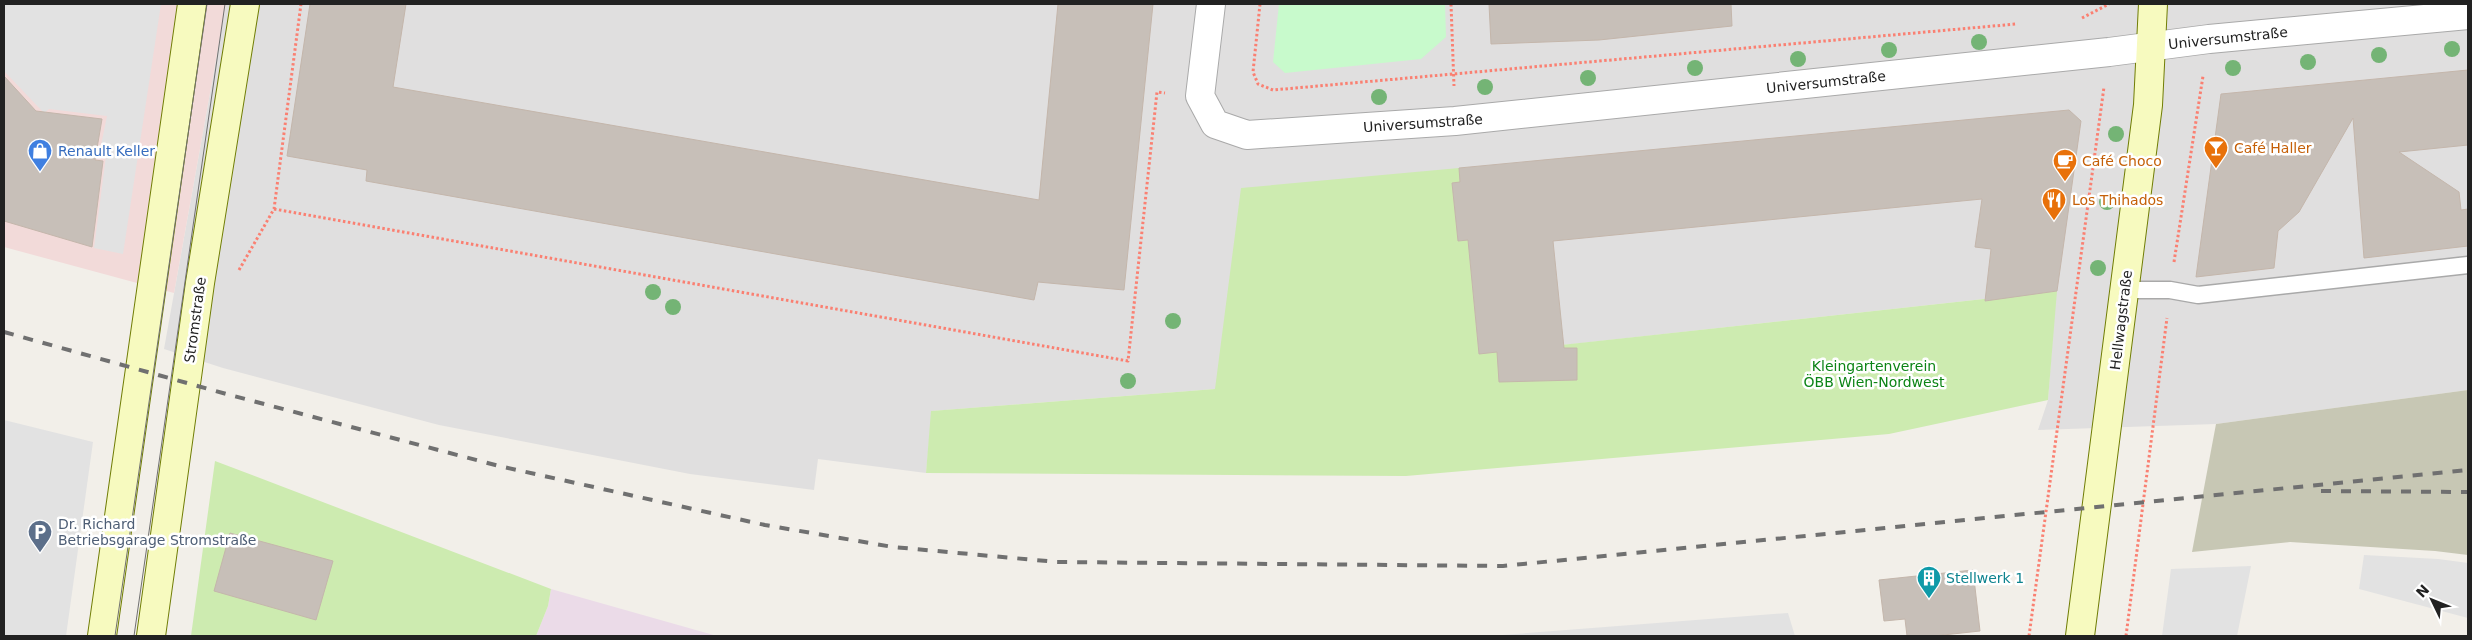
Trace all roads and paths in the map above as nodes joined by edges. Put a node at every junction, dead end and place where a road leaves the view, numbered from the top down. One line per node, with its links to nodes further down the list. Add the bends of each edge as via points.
1 (192, 4): 19 (main road)
2 (244, 4): 20 (main road, Stromstraße, via 200,283)
3 (302, 4): 15 (path, via 274,209 1128,361 1157,92)
4 (1212, 4): 15 (street)
5 (1260, 4): 14 (path, via 1253,72 1258,84 1265,89)
6 (1451, 4): 14 (path)
7 (2109, 4): 10 (path, via 2083,18)
8 (2153, 4): 12 (main road, Hellwagstraße)
9 (2468, 15): 12 (street, Universumstraße)
10 (2073, 19)
11 (2024, 23): 14 (path)
12 (2151, 47): 13 (street, Universumstraße); 18 (main road, Hellwagstraße, via 2148,105)
13 (2109, 52): 16 (street, Universumstraße); 21 (path)
14 (1454, 74): 16 (path)
15 (1200, 96): 16 (street, Universumstraße, via 1215,124 1246,135)
16 (1455, 121)
17 (2468, 265): 18 (lane, via 2198,295 2170,290)
18 (2125, 290): 22 (main road, Hellwagstraße)
19 (102, 636)
20 (151, 636)
21 (2029, 636)
22 (2080, 636)

